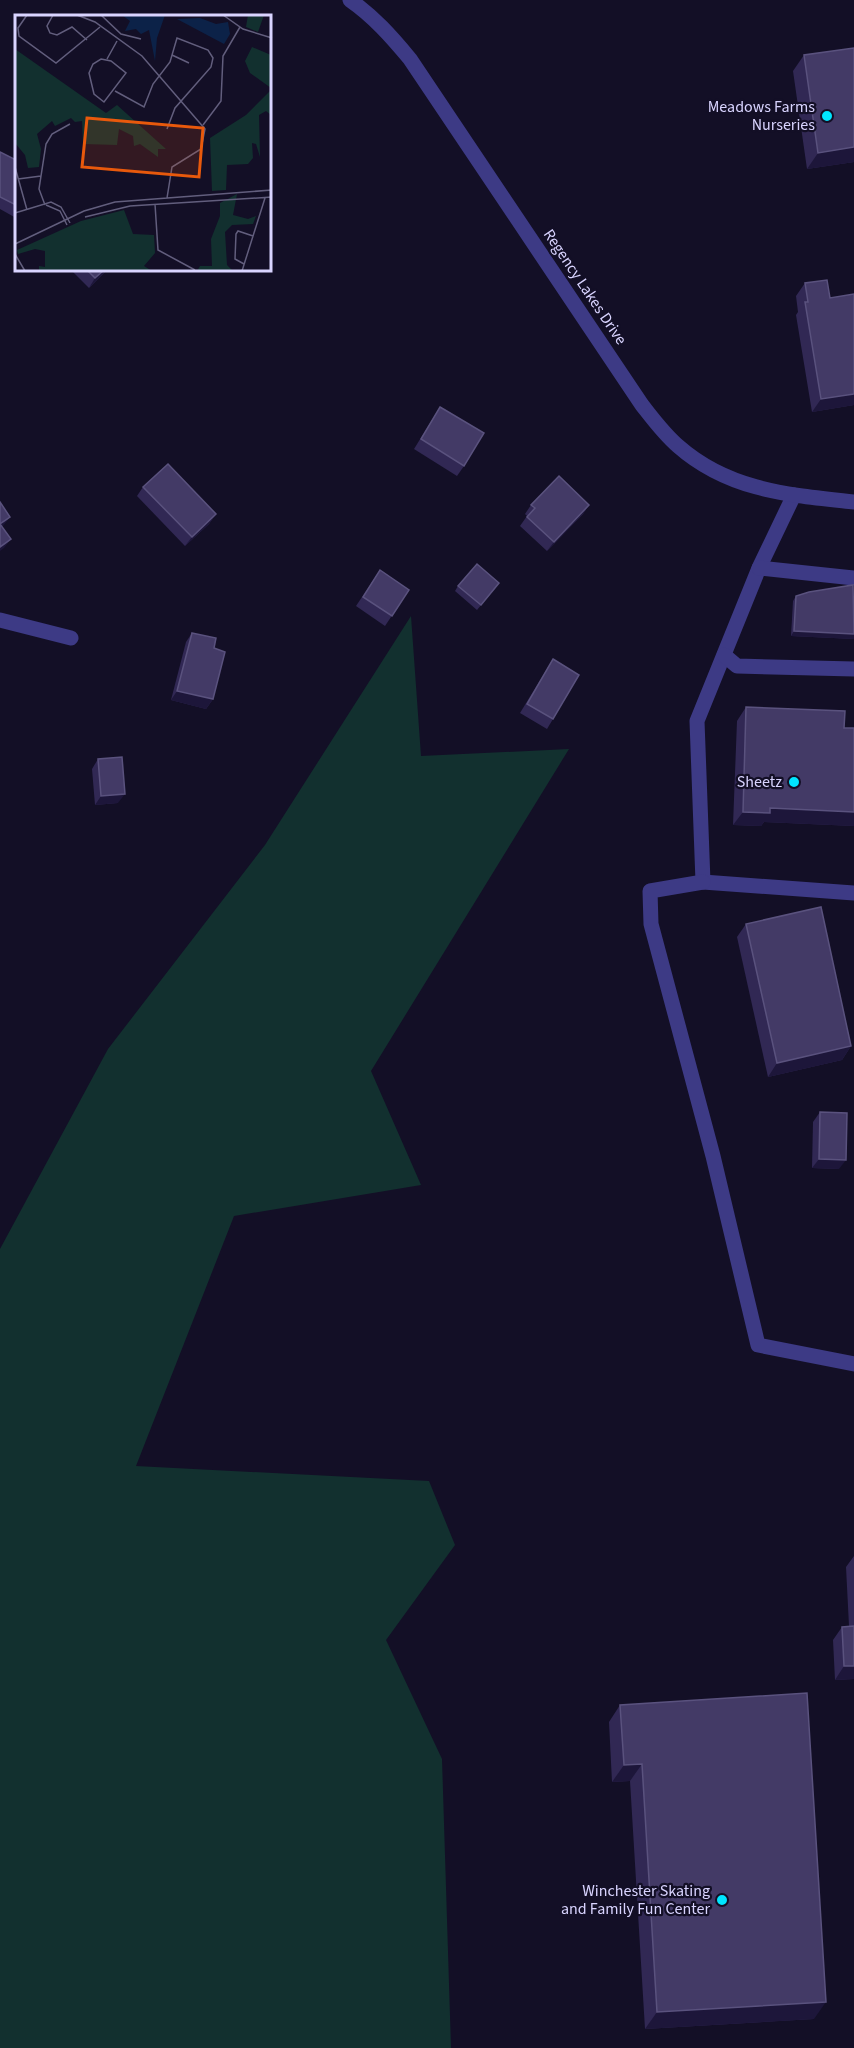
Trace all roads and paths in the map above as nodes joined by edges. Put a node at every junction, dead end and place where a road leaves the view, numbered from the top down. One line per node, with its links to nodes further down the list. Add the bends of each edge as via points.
1 (350, 0): 2 (street, Regency Lakes Drive, via 389,33 410,59 663,431 702,465 754,488)
2 (794, 495): 3 (street, Regency Lakes Drive); 4 (street)
3 (854, 502)
4 (759, 568): 5 (street); 8 (street)
5 (854, 578)
6 (0, 620): 7 (street)
7 (71, 638)
8 (724, 655): 9 (street, via 737,666); 10 (street, via 697,721)
9 (854, 669)
10 (703, 882): 11 (street); 12 (street, via 650,891 651,924 758,1345)
11 (854, 893)
12 (854, 1364)

